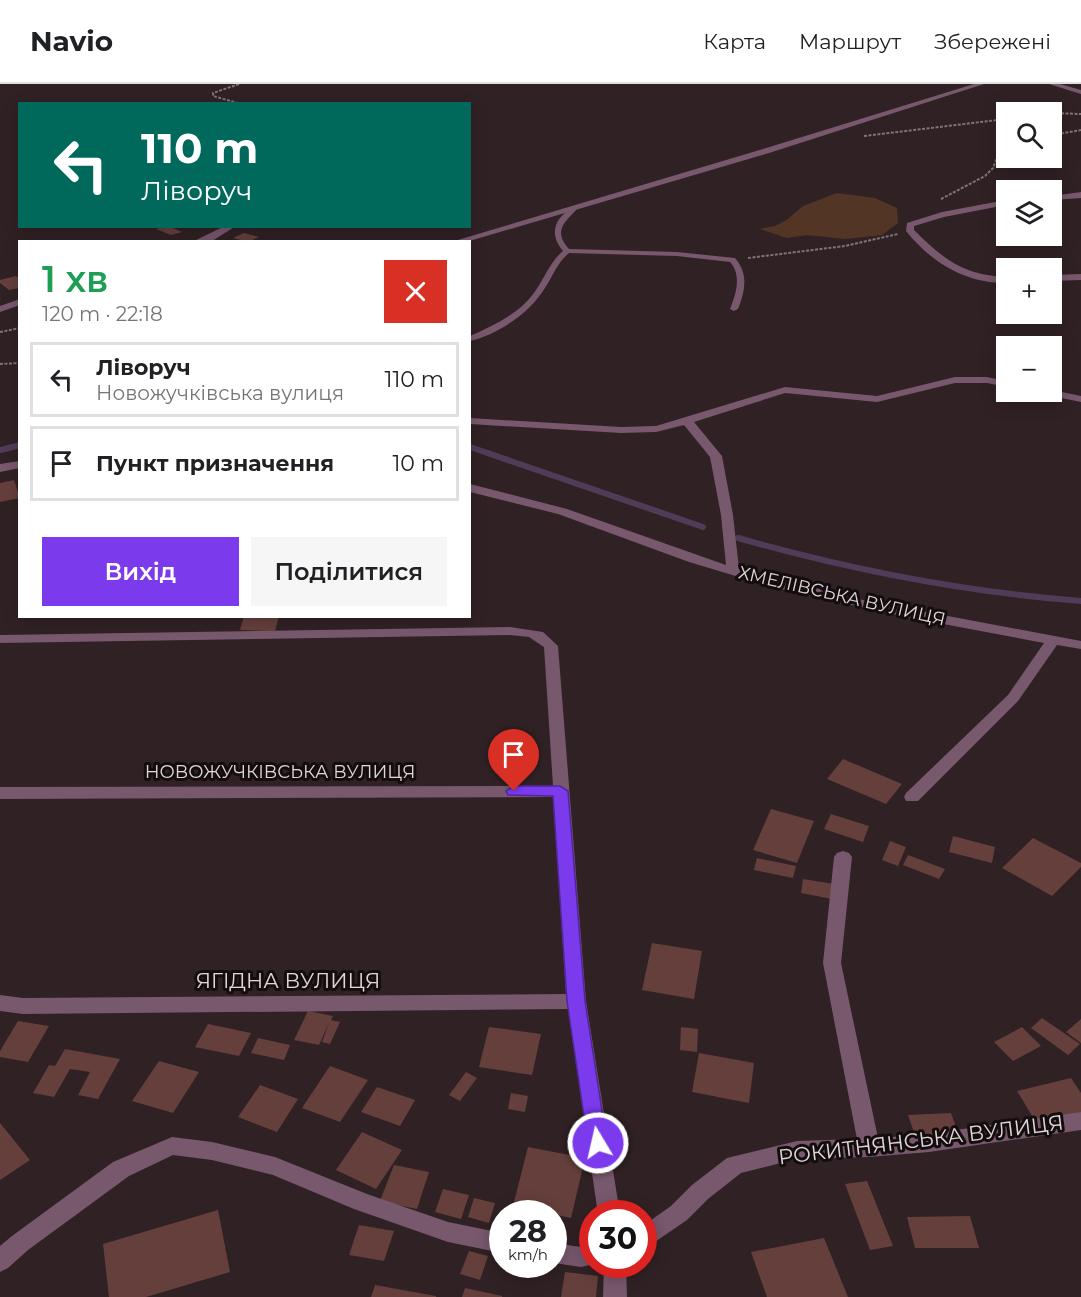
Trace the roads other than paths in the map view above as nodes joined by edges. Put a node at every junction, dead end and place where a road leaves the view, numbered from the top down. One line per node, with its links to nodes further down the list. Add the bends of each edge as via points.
1 (981, 84): 7 (street)
2 (1052, 84): 3 (street)
3 (1081, 92)
4 (1081, 195): 5 (street)
5 (1062, 197)
6 (996, 205): 14 (street, via 910,225 910,231 956,271)
7 (574, 209): 10 (street); 11 (lane, via 561,220 556,234)
8 (228, 228): 9 (street)
9 (202, 240)
10 (461, 240)
11 (567, 251): 17 (lane, via 732,260 740,270 741,285); 18 (lane, via 551,266 540,290 524,308)
12 (1081, 277): 13 (street)
13 (1062, 278)
14 (996, 279)
15 (18, 303): 16 (street)
16 (0, 309)
17 (734, 309)
18 (471, 339)
19 (996, 382): 23 (street, via 955,380 877,399 785,390 762,394)
20 (1062, 395): 21 (street)
21 (1081, 399)
22 (471, 421): 23 (street, via 621,430 656,429)
23 (687, 421): 27 (street, via 716,456)
24 (18, 465): 25 (street)
25 (0, 468)
26 (471, 488): 27 (street, ХМЕЛІВСЬКА ВУЛИЦЯ, via 573,515)
27 (733, 572): 29 (street, ХМЕЛІВСЬКА ВУЛИЦЯ, via 825,596)
28 (0, 639): 31 (street, via 537,634 551,646)
29 (1053, 640): 30 (street, ХМЕЛІВСЬКА ВУЛИЦЯ); 33 (street, via 1013,698)
30 (1081, 645)
31 (560, 791): 32 (street, НОВОЖУЧКІВСЬКА ВУЛИЦЯ); 35 (street)
32 (0, 793)
33 (912, 797)
34 (843, 857): 38 (street, via 832,963)
35 (576, 1001): 36 (street, ЯГІДНА ВУЛИЦЯ, via 23,1006); 39 (street)
36 (0, 1003)
37 (1081, 1121): 38 (street, РОКИТНЯНСЬКА ВУЛИЦЯ)
38 (869, 1149): 40 (street, РОКИТНЯНСЬКА ВУЛИЦЯ, via 797,1150 735,1165)
39 (607, 1200)
40 (657, 1229)
41 (489, 1240): 42 (street, via 448,1232 275,1166 172,1146 121,1169)
42 (0, 1261)
43 (615, 1278): 44 (street)
44 (615, 1297)

